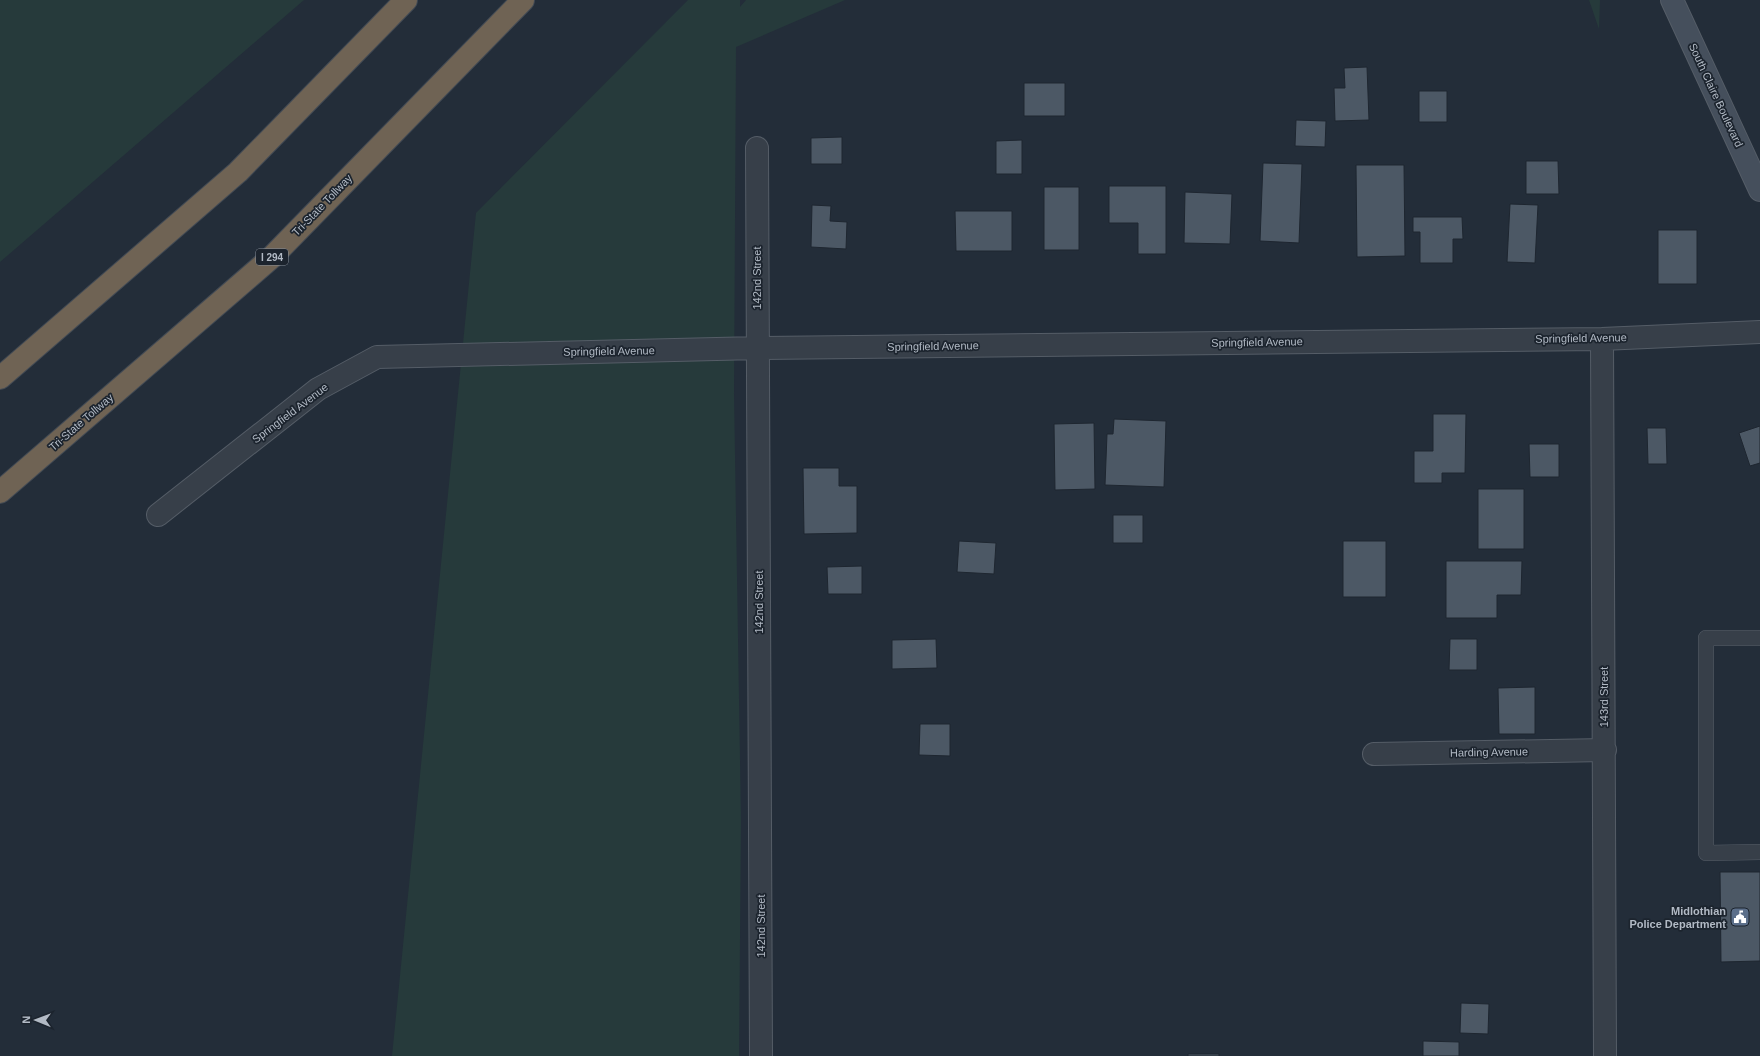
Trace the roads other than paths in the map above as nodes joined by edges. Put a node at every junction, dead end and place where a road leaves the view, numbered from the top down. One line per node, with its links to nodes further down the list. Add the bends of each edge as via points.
1 (406, 0): 9 (highway, via 238,172)
2 (523, 0): 10 (highway, Tri-State Tollway / I 294, via 271,258)
3 (1672, 0): 5 (street, South Claire Boulevard)
4 (757, 148): 8 (street, 142nd Street)
5 (1760, 190)
6 (1760, 332): 7 (street, Springfield Avenue)
7 (1602, 339): 8 (street, Springfield Avenue); 13 (street, 143rd Street)
8 (758, 348): 11 (street, Springfield Avenue, via 377,357 318,389); 16 (street, 142nd Street)
9 (0, 378)
10 (0, 492)
11 (158, 516)
12 (1760, 638): 15 (lane, via 1706,638 1706,853)
13 (1605, 750): 14 (street, Harding Avenue); 17 (street, 143rd Street)
14 (1374, 754)
15 (1760, 852)
16 (761, 1056)
17 (1605, 1056)

